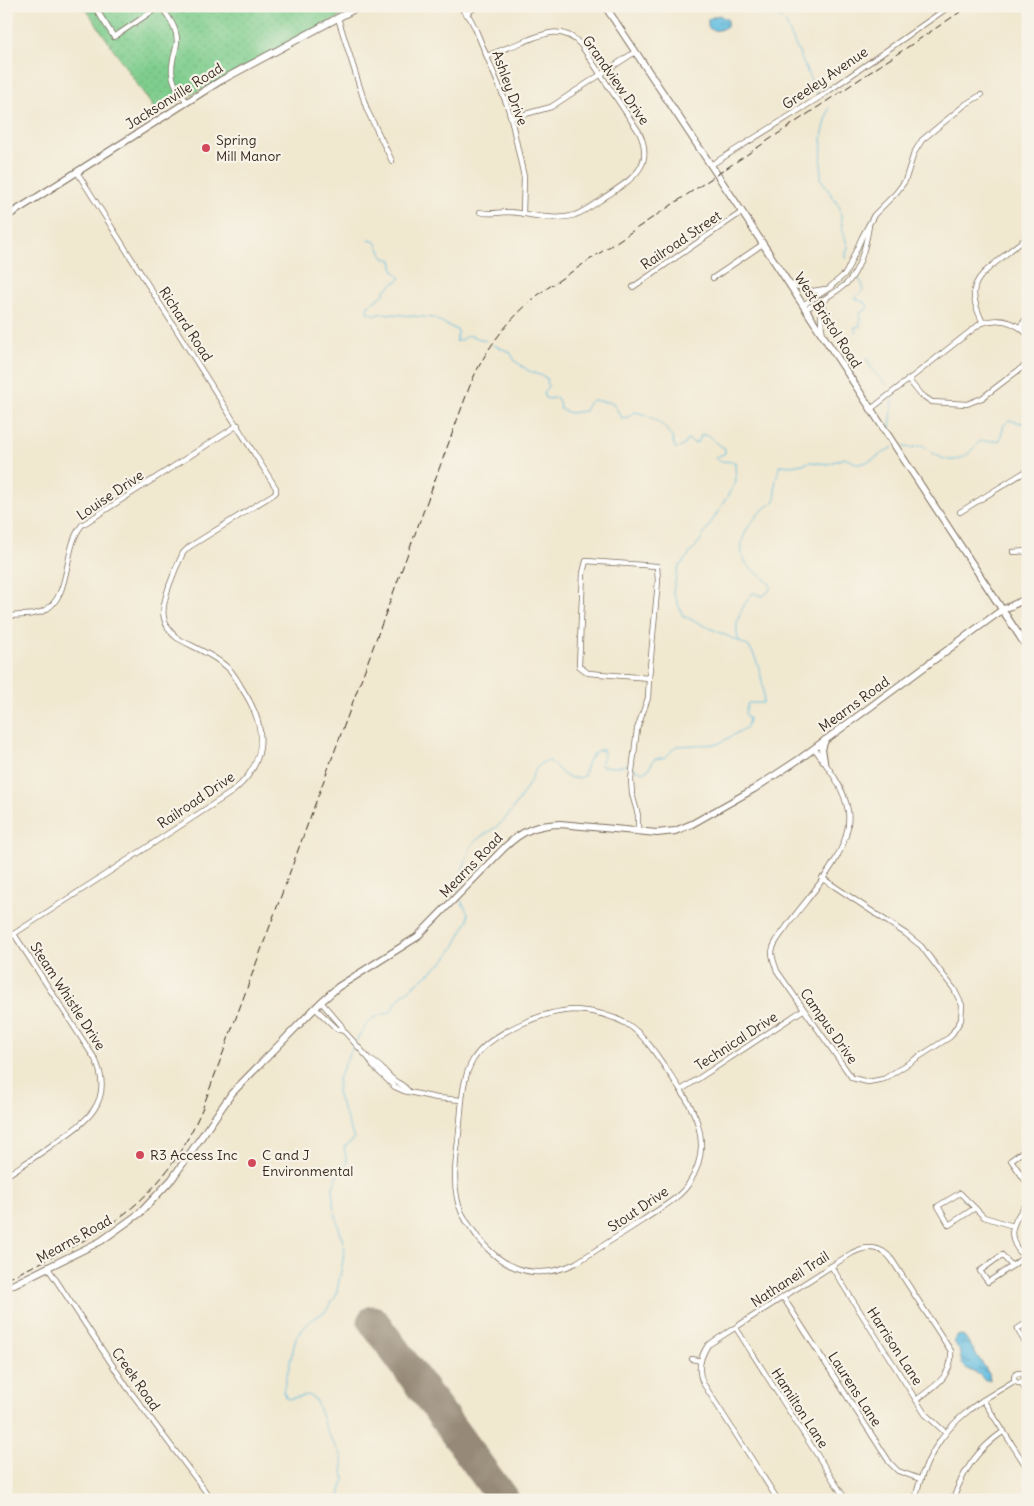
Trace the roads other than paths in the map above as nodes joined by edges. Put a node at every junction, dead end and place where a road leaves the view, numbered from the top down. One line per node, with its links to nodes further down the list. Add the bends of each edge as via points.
1 (94, 6): 2 (street, via 114,37)
2 (160, 6): 14 (street, via 176,34 171,76)
3 (360, 6): 9 (street, Jacksonville Road)
4 (459, 6): 8 (street, Ashley Drive)
5 (477, 6): 8 (street)
6 (605, 6): 10 (street, West Bristol Road)
7 (950, 6): 17 (street, Greeley Avenue, via 828,92)
8 (466, 14): 11 (street, Ashley Drive)
9 (338, 18): 14 (street, Jacksonville Road, via 232,74); 16 (street, via 367,110)
10 (635, 52): 12 (street); 17 (street, West Bristol Road)
11 (487, 56): 12 (street, Grandview Drive, via 546,32 560,33 578,42); 15 (street, Ashley Drive)
12 (600, 74): 15 (street, via 551,107); 21 (street, Grandview Drive, via 641,137 642,166 631,180 579,214 565,218)
13 (980, 95): 23 (street, via 922,140 914,152 905,181 878,210)
14 (187, 102): 18 (street, Jacksonville Road)
15 (511, 118): 21 (street, Ashley Drive, via 524,177)
16 (392, 161)
17 (711, 165): 20 (street, West Bristol Road)
18 (77, 172): 22 (street, Jacksonville Road); 40 (street, Richard Road)
19 (480, 212): 21 (street, Grandview Drive)
20 (742, 212): 25 (street, West Bristol Road); 28 (street, Railroad Street)
21 (522, 214)
22 (6, 217)
23 (869, 225): 29 (street, via 848,269); 30 (street, via 854,275)
24 (1028, 238): 33 (street, via 982,273 976,282 974,300)
25 (763, 244): 26 (street); 27 (street, West Bristol Road)
26 (713, 278)
27 (789, 283): 29 (street, via 812,291); 31 (street, West Bristol Road)
28 (633, 287)
29 (829, 288): 31 (street)
30 (830, 295): 31 (street); 35 (street, via 821,313)
31 (805, 307): 35 (street, West Bristol Road)
32 (1028, 316): 34 (street)
33 (983, 323): 34 (street, via 1001,320); 38 (street)
34 (1020, 327): 36 (street)
35 (823, 335): 39 (street, West Bristol Road)
36 (1028, 335)
37 (1028, 363): 38 (street, via 982,398 967,404 932,402 920,394)
38 (908, 379): 39 (street)
39 (872, 409): 47 (street, West Bristol Road)
40 (238, 425): 42 (street, Richard Road); 48 (street, Louise Drive, via 82,525 74,537 61,592 53,604 38,613)
41 (1028, 470): 43 (street)
42 (276, 488): 56 (street, Railroad Drive, via 274,494 183,553 164,606 164,619 171,633 232,672 254,706 261,740 251,771 232,792)
43 (960, 512)
44 (1028, 551): 45 (street)
45 (1013, 552)
46 (1028, 598): 47 (street, Mearns Road)
47 (1002, 610): 49 (street, West Bristol Road); 51 (street, Mearns Road)
48 (6, 616)
49 (1028, 649)
50 (649, 678): 50 (street, via 657,566 586,562 580,666 588,673); 54 (street, via 648,698 637,729 631,780)
51 (825, 740): 52 (street, Mearns Road); 53 (street)
52 (814, 748): 53 (street, Campus Drive); 54 (street, Mearns Road, via 773,777 692,824 667,833)
53 (824, 761): 55 (street, Campus Drive, via 844,794 848,828 844,845)
54 (638, 832): 58 (street, Mearns Road, via 560,824 536,826 518,835 416,937)
55 (822, 878): 60 (street, Campus Drive, via 775,943 772,953 777,971); 60 (street, Campus Drive, via 921,946 954,989 962,1005 961,1020 950,1037 884,1079 868,1082 852,1078)
56 (14, 934): 57 (street, Railroad Drive); 65 (street, Steam Whistle Drive, via 95,1059 101,1074 101,1086 97,1104 87,1120)
57 (6, 939)
58 (320, 1002): 59 (street, Mearns Road); 61 (street)
59 (315, 1008): 61 (street); 76 (street, Mearns Road, via 232,1093 172,1179 149,1205 101,1241)
60 (804, 1010): 62 (street, Technical Drive)
61 (344, 1031): 63 (street, via 385,1079 400,1089)
62 (682, 1090): 63 (street, Stout Drive, via 648,1042 635,1030 600,1012 570,1010 545,1015 488,1042 469,1068); 63 (street, Stout Drive, via 695,1114 701,1140 697,1166 685,1188 672,1201 576,1263 545,1272 523,1270 496,1258 479,1240 463,1215 456,1179)
63 (462, 1100)
64 (1028, 1148): 66 (street, via 1011,1160)
65 (6, 1176)
66 (1026, 1178): 67 (street)
67 (1028, 1185)
68 (1028, 1202): 70 (street)
69 (975, 1208): 69 (street, via 950,1225 938,1206 960,1193); 70 (street, via 984,1218)
70 (1013, 1226): 73 (street, via 1013,1243)
71 (874, 1241): 72 (street)
72 (873, 1248): 74 (street, Nathaneil Trail, via 856,1250); 89 (street, via 886,1252 951,1351 943,1380)
73 (1026, 1258): 75 (street)
74 (831, 1266): 78 (street, Nathaneil Trail); 89 (street, Harrison Lane)
75 (1012, 1266): 75 (street, via 988,1282 980,1271 1002,1255)
76 (48, 1268): 77 (street, Mearns Road); 95 (street, Creek Road, via 127,1387)
77 (6, 1288)
78 (783, 1297): 80 (street, Nathaneil Trail); 94 (street, Laurens Lane, via 890,1463 898,1471)
79 (1028, 1322): 81 (street, via 1016,1329)
80 (736, 1328): 83 (street, Nathaneil Trail, via 708,1346); 97 (street, Hamilton Lane)
81 (1028, 1347)
82 (692, 1359): 83 (street)
83 (700, 1362): 96 (street, via 703,1383)
84 (1028, 1372): 85 (street)
85 (1022, 1375): 86 (street, via 1015,1375); 87 (street)
86 (1014, 1381): 87 (street); 90 (street)
87 (1021, 1383): 88 (street)
88 (1028, 1394)
89 (916, 1400): 92 (street, Harrison Lane, via 927,1418)
90 (983, 1400): 91 (street); 92 (street)
91 (1004, 1431): 93 (street); 99 (street, via 974,1458)
92 (946, 1433): 94 (street)
93 (1028, 1469)
94 (920, 1479): 98 (street)
95 (212, 1500)
96 (778, 1500)
97 (846, 1500)
98 (915, 1500)
99 (953, 1500)

